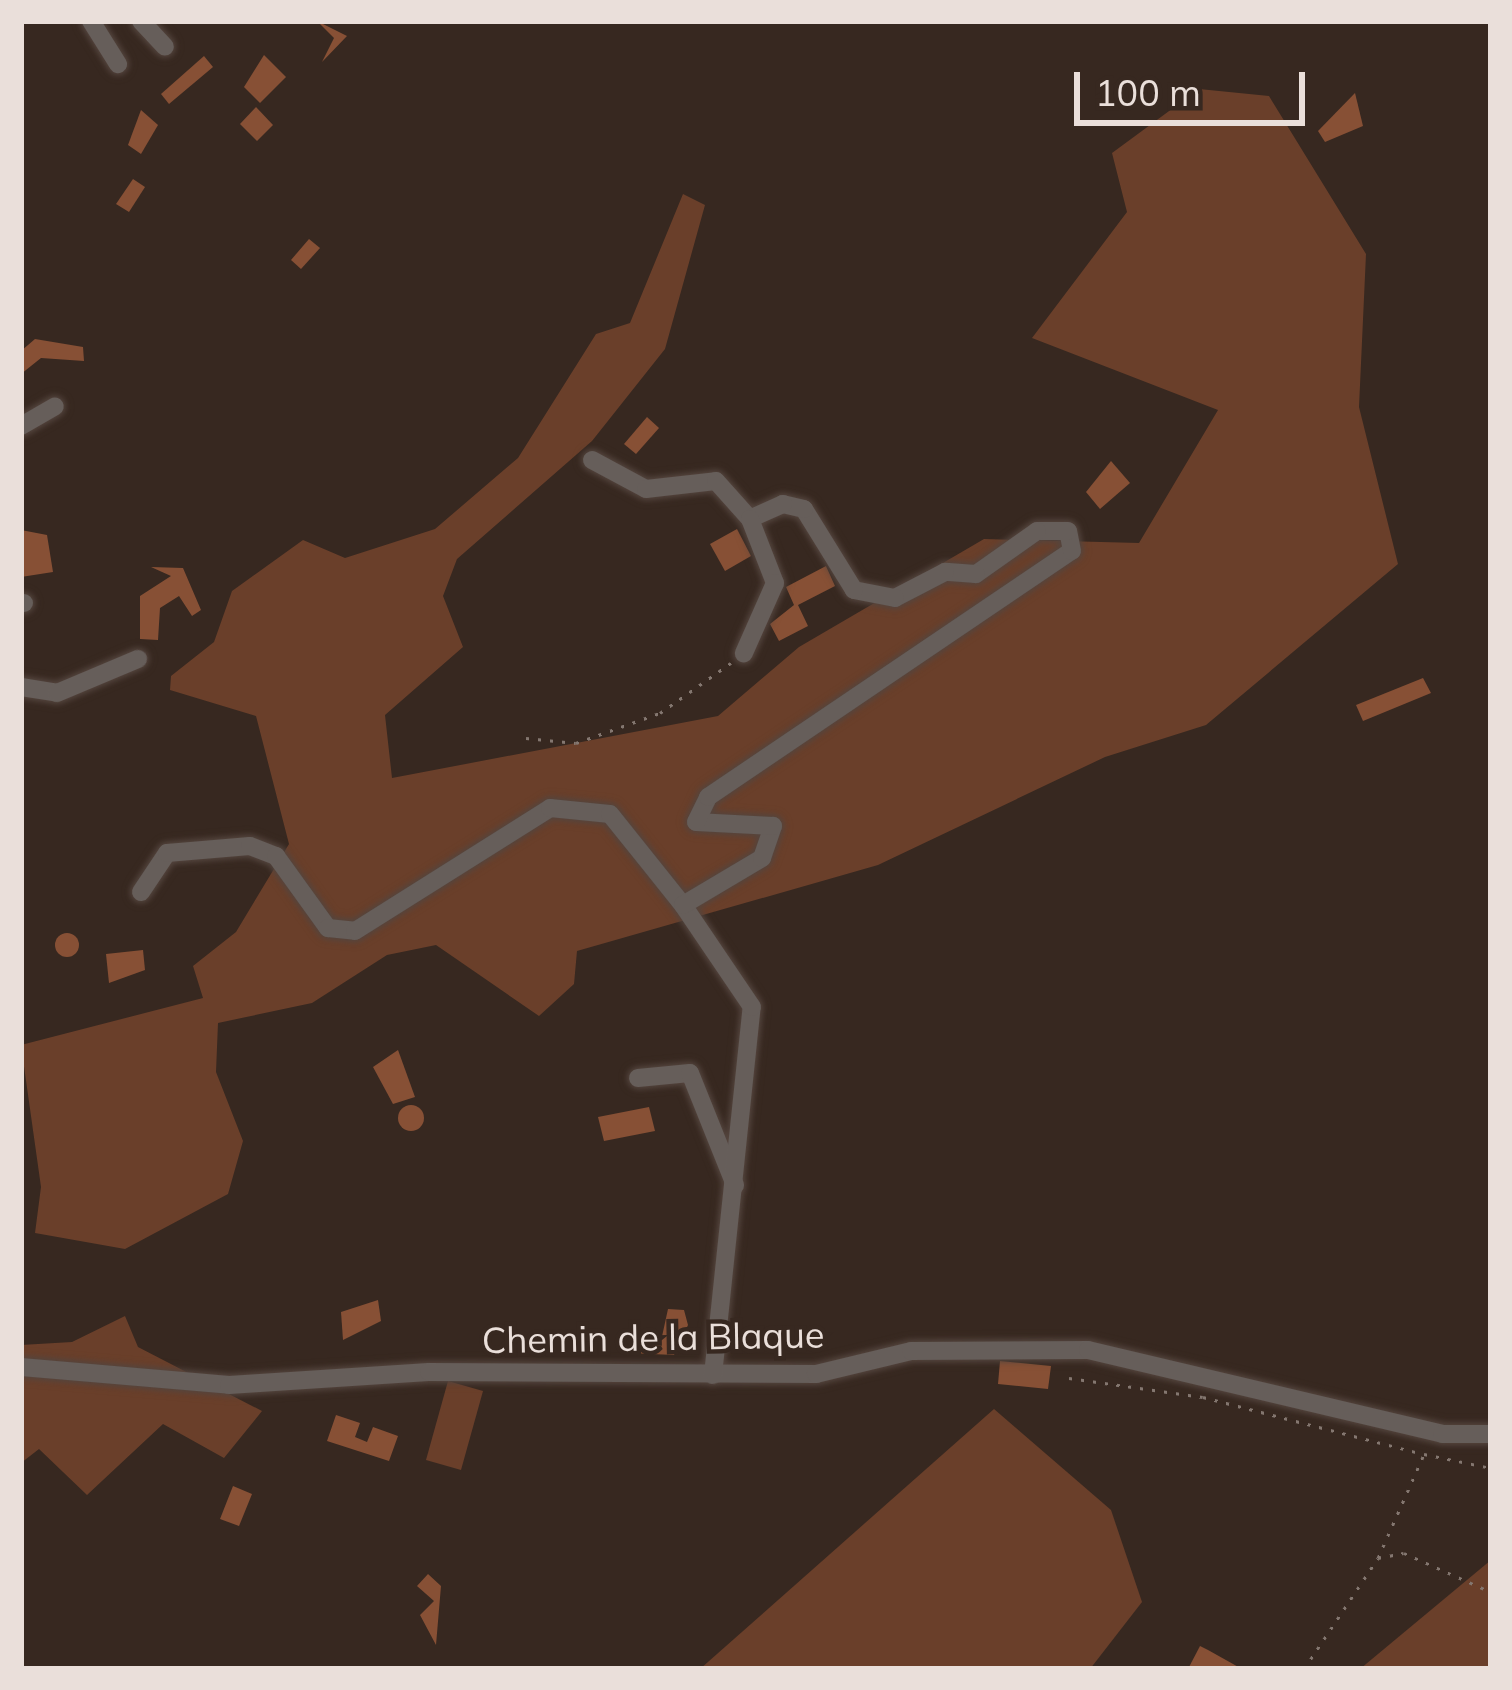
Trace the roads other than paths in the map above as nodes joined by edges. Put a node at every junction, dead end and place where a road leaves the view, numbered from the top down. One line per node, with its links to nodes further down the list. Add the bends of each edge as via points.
1 (92, 21): 4 (street)
2 (141, 21): 3 (street)
3 (165, 47)
4 (118, 64)
5 (55, 406): 6 (street)
6 (21, 426)
7 (592, 460): 8 (street, via 646,489 716,481)
8 (750, 519): 9 (street, via 775,583); 13 (street, via 783,504 804,509 854,590 895,598 945,572 976,574 1037,532 1068,531 1072,551 708,796 696,822 711,829 753,818 773,826 762,858 724,871)
9 (745, 653)
10 (138, 659): 11 (street, via 57,693)
11 (21, 687)
12 (141, 892): 13 (street, via 167,854 250,846 276,856 328,928 355,931 550,808 610,814)
13 (683, 905): 15 (street, via 752,1007)
14 (638, 1078): 15 (street, via 690,1073)
15 (735, 1185): 17 (street)
16 (21, 1367): 17 (street, Chemin de la Blaque, via 229,1385)
17 (713, 1375): 18 (street, Chemin de la Blaque, via 816,1374 911,1351 1088,1350 1442,1434)
18 (1491, 1434)

